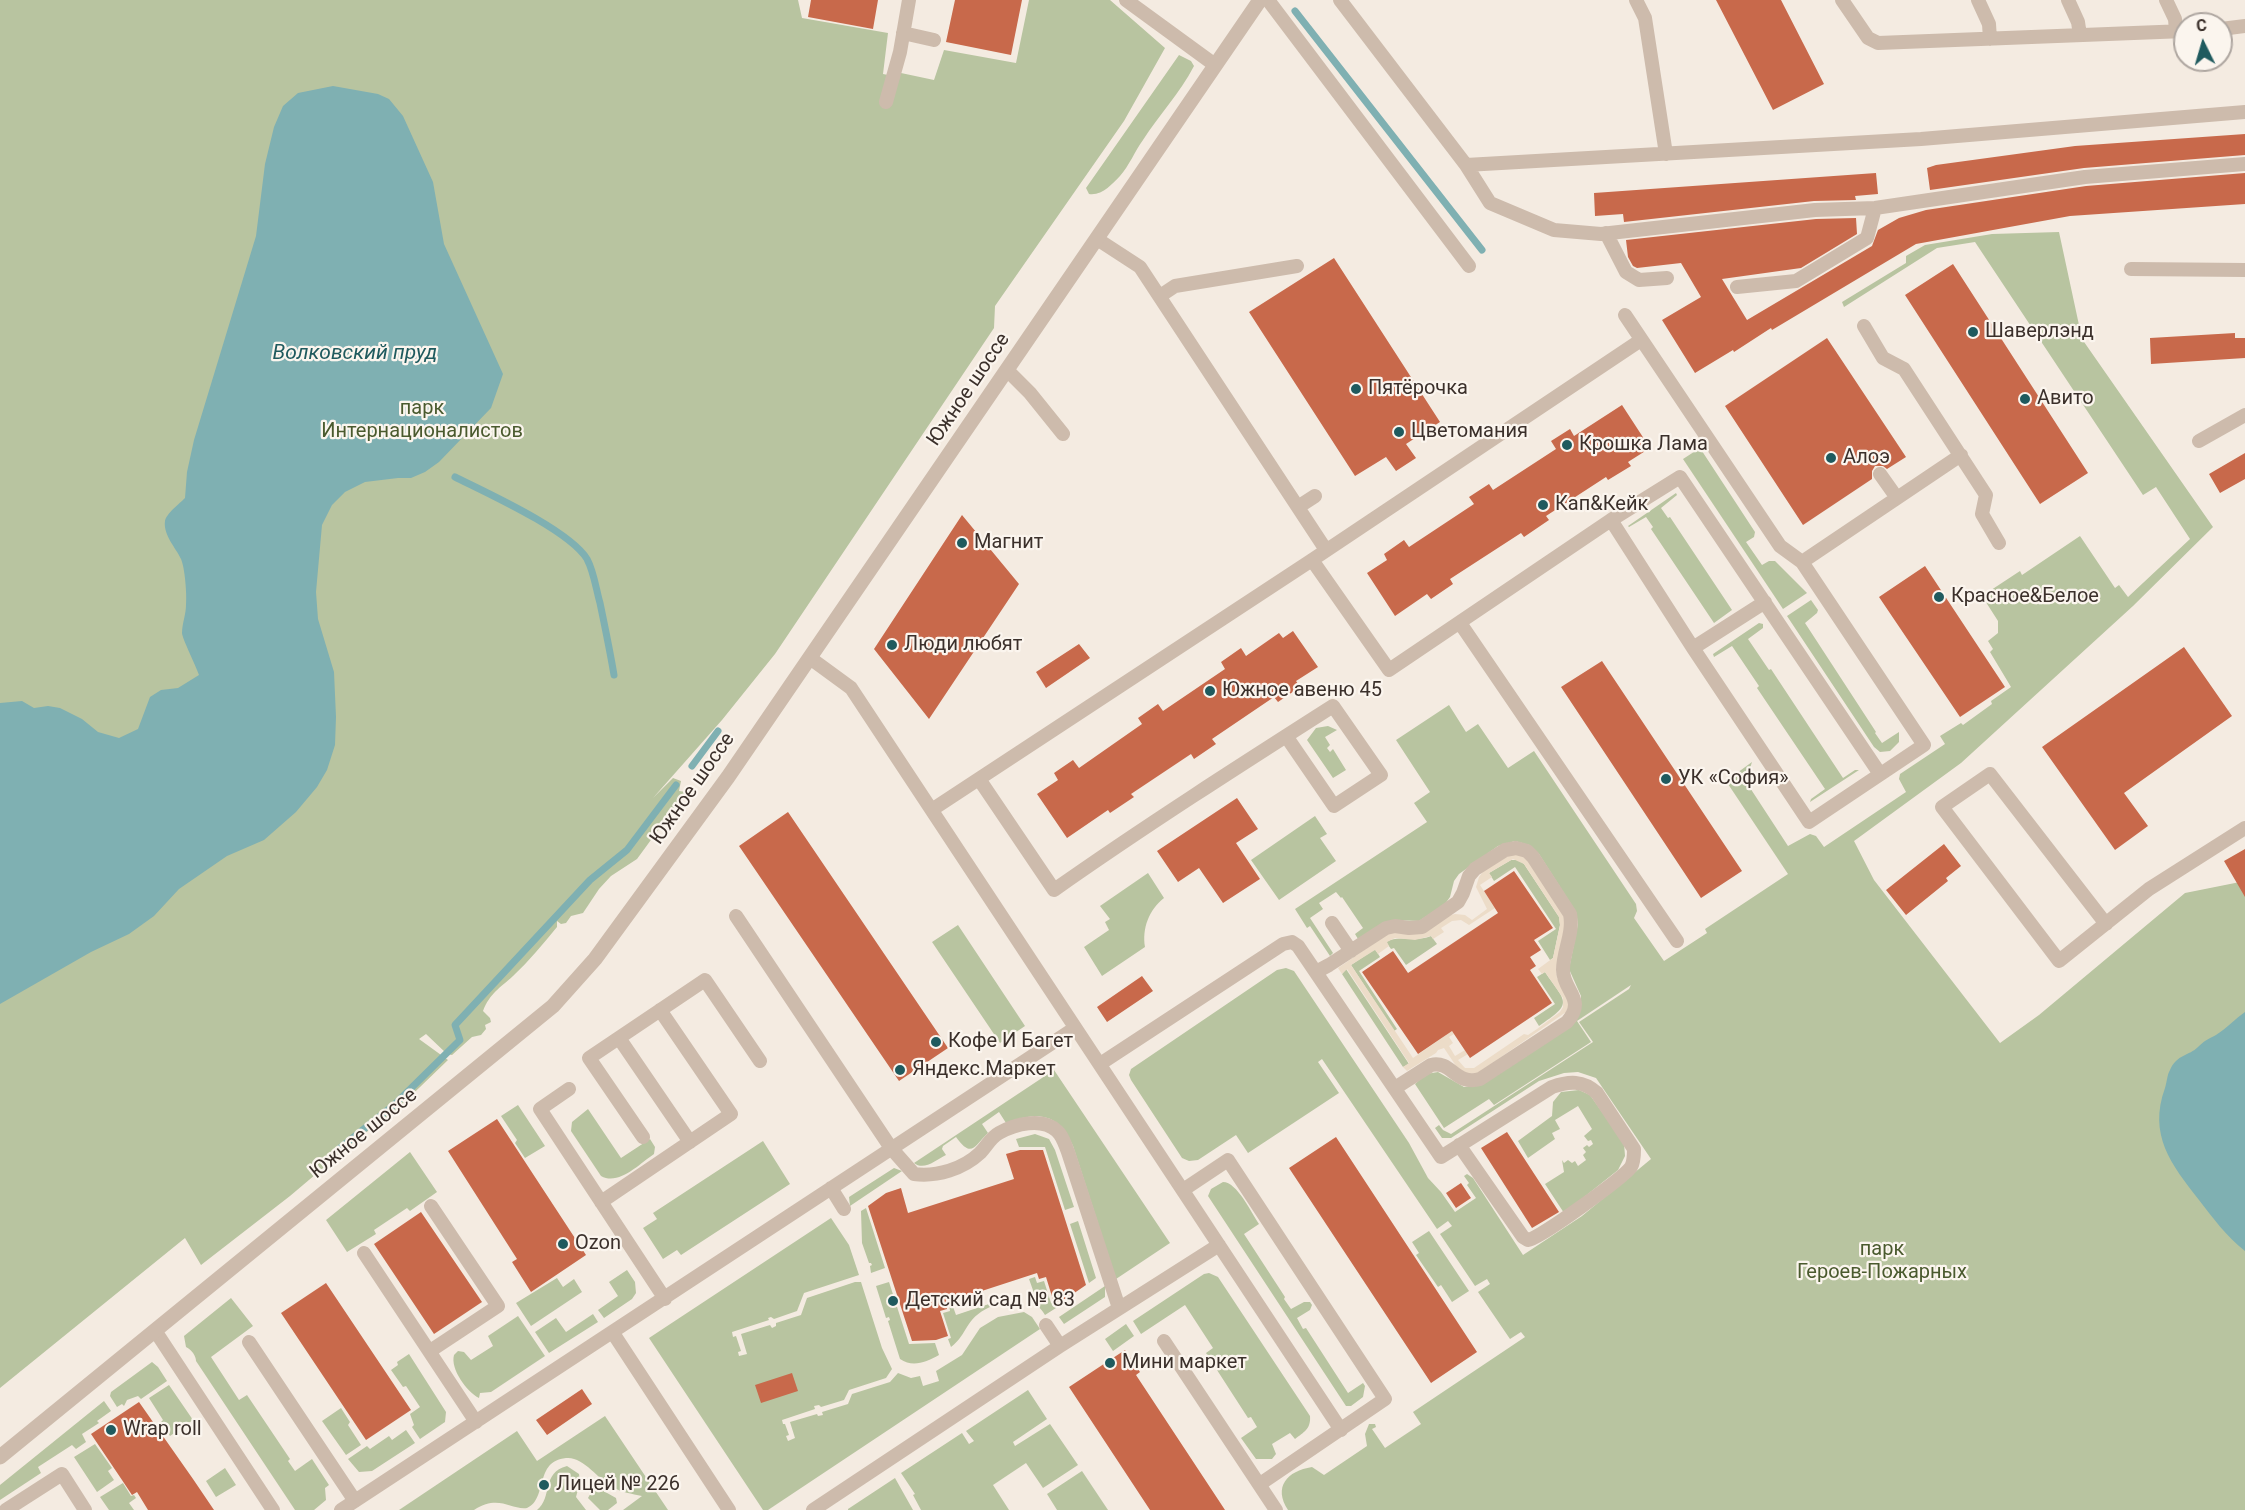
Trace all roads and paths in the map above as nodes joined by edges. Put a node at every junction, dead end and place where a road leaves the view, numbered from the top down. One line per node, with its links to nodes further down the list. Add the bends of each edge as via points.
1 (909, 0): 11 (lane)
2 (1126, 0): 15 (lane)
3 (1260, 0): 15 (street, Южное шоссе)
4 (1268, 0): 25 (lane)
5 (1340, 0): 20 (lane)
6 (1636, 0): 18 (lane, via 1645,18)
7 (1842, 0): 13 (lane, via 1873,42)
8 (1978, 0): 13 (lane, via 1989,24)
9 (2068, 0): 12 (lane)
10 (2173, 31): 12 (lane)
11 (903, 33): 14 (lane); 16 (lane)
12 (2080, 35): 13 (lane)
13 (1990, 39)
14 (934, 40)
15 (1215, 65): 23 (street, Южное шоссе)
16 (886, 102)
17 (2245, 112): 18 (lane, via 1921,139)
18 (1666, 154): 20 (lane)
19 (2245, 164): 21 (lane, via 2085,177)
20 (1466, 165): 22 (lane, via 1490,203 1554,230)
21 (1875, 208): 22 (lane, via 1815,210); 29 (lane, via 1867,238 1796,281)
22 (1606, 233): 28 (lane, via 1626,272 1639,280)
23 (1097, 239): 30 (lane, via 1140,267); 34 (street, Южное шоссе)
24 (1297, 266): 30 (lane, via 1175,286)
25 (1469, 266)
26 (2131, 268): 27 (lane)
27 (2245, 270)
28 (1667, 278)
29 (1737, 287)
30 (1160, 296): 42 (lane)
31 (1624, 315): 33 (lane)
32 (1864, 326): 38 (lane, via 1883,358 1904,369)
33 (1641, 340): 45 (lane); 47 (lane, via 1780,546)
34 (1007, 370): 36 (lane); 51 (street, Южное шоссе)
35 (2245, 415): 37 (lane)
36 (1063, 434)
37 (2199, 441)
38 (1961, 455): 41 (lane); 44 (lane, via 1986,495 1982,514)
39 (1880, 474): 41 (lane)
40 (1315, 496): 42 (lane)
41 (1897, 498): 47 (lane)
42 (1298, 507): 45 (lane)
43 (1611, 520): 48 (lane, via 1680,477); 49 (lane); 50 (lane)
44 (1999, 543)
45 (1326, 550): 46 (lane)
46 (1312, 560): 49 (lane, via 1389,670); 54 (lane)
47 (1802, 562): 53 (lane, via 1924,745)
48 (1765, 603): 50 (lane); 53 (lane)
49 (1460, 623): 60 (lane)
50 (1693, 648): 53 (lane, via 1809,822)
51 (810, 658): 55 (lane, via 851,688); 84 (street, Южное шоссе, via 694,825 595,959 553,1006)
52 (1286, 736): 52 (lane, via 1334,806 1381,775 1333,706); 54 (lane, via 1054,890)
53 (1880, 774)
54 (979, 779): 55 (lane)
55 (933, 809): 64 (lane)
56 (2245, 828): 59 (lane, via 2149,889)
57 (736, 916): 73 (lane)
58 (1332, 923): 61 (lane)
59 (2106, 924): 59 (lane, via 1990,774 1942,807 2059,961)
60 (1677, 941)
61 (1351, 951): 62 (lane); 69 (lane, via 1386,928 1422,927 1458,902 1475,869 1512,848 1523,849 1533,857 1570,914 1572,925 1563,970 1575,1004 1567,1022 1480,1079 1462,1079 1436,1064)
62 (1316, 972): 67 (lane, via 1298,946 1292,942 1283,944); 69 (lane)
63 (660, 1010): 65 (lane); 66 (lane, via 705,980); 71 (lane, via 731,1114)
64 (1075, 1028): 67 (lane); 73 (lane)
65 (619, 1038): 70 (lane, via 589,1058); 71 (lane)
66 (760, 1061)
67 (1100, 1064): 75 (lane)
68 (569, 1089): 76 (lane, via 540,1108)
69 (1395, 1089): 72 (lane, via 1441,1157)
70 (643, 1137)
71 (690, 1142): 76 (lane)
72 (1459, 1145): 72 (lane, via 1552,1087 1578,1082 1597,1093 1634,1149 1634,1158 1631,1167 1585,1204 1528,1240)
73 (891, 1148): 74 (lane); 82 (lane, via 914,1174 934,1175 980,1153 989,1140 1009,1129 1034,1122 1057,1131 1068,1152)
74 (831, 1188): 78 (lane); 81 (lane)
75 (1184, 1190): 79 (lane); 91 (lane, via 1228,1161 1385,1399)
76 (601, 1202): 81 (lane)
77 (431, 1206): 89 (lane, via 498,1306)
78 (844, 1209)
79 (1219, 1245): 82 (lane); 91 (lane)
80 (364, 1253): 89 (lane)
81 (665, 1299): 85 (lane)
82 (1119, 1308): 88 (lane)
83 (1046, 1325): 88 (lane)
84 (156, 1332): 92 (street, Южное шоссе); 97 (lane)
85 (613, 1333): 90 (lane); 99 (lane)
86 (1164, 1341): 93 (lane)
87 (249, 1342): 94 (lane)
88 (1060, 1346): 100 (lane)
89 (430, 1351): 90 (lane)
90 (476, 1422): 94 (lane)
91 (1341, 1430): 93 (lane)
92 (0, 1457)
93 (1260, 1484): 101 (lane)
94 (355, 1502): 98 (lane)
95 (6, 1510): 96 (lane, via 62,1474)
96 (85, 1510)
97 (273, 1510)
98 (341, 1510)
99 (729, 1510)
100 (813, 1510)
101 (1275, 1510)

